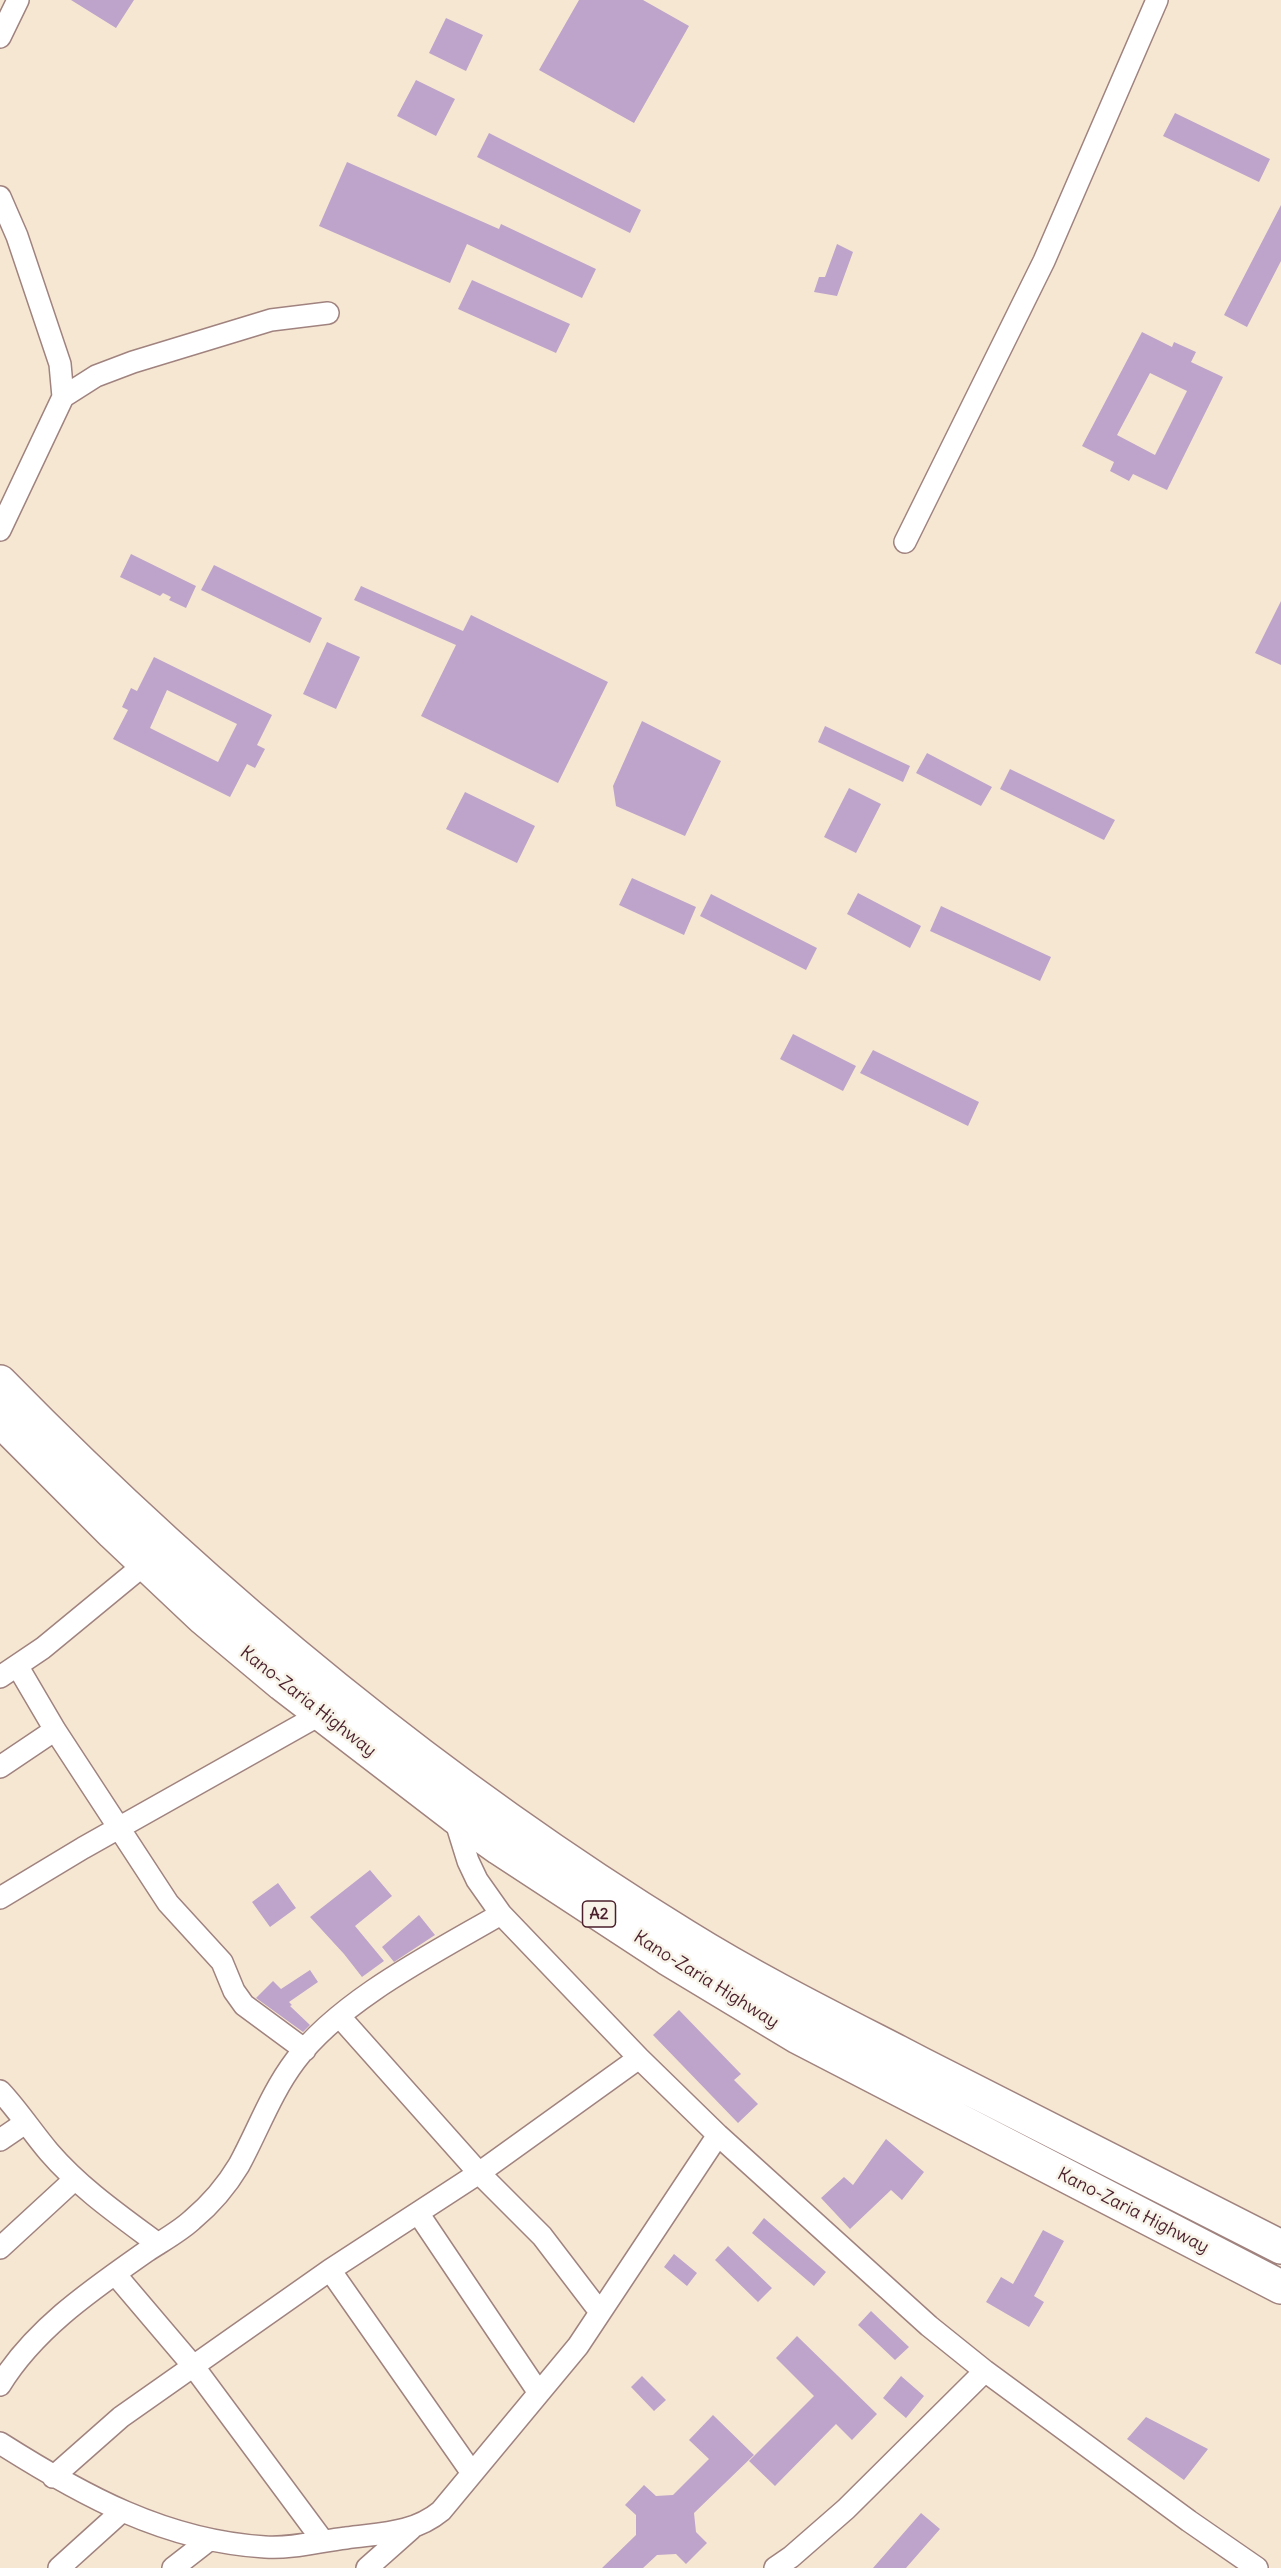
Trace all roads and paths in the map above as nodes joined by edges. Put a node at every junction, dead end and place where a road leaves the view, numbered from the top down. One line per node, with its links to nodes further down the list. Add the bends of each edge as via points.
1 (18, 0): 3 (street)
2 (1157, 0): 8 (street, via 1044,261)
3 (0, 37)
4 (0, 197): 6 (street, via 51,334 60,364)
5 (327, 313): 6 (street, via 271,320 134,362 96,376)
6 (63, 397): 7 (street)
7 (0, 530)
8 (905, 542)
9 (0, 1382): 31 (highway, Kano-Zaria Highway / A2, via 143,1522 305,1665 396,1738 587,1874 760,1981)
10 (0, 1420): 11 (highway, Kano-Zaria Highway / A2)
11 (146, 1564): 12 (street); 13 (highway, Kano-Zaria Highway / A2, via 202,1617)
12 (9, 1672): 14 (street)
13 (321, 1714): 16 (highway, Kano-Zaria Highway / A2); 17 (street)
14 (56, 1730): 15 (street); 17 (street)
15 (0, 1767)
16 (454, 1816): 19 (street, via 477,1880); 35 (highway, Kano-Zaria Highway / A2, via 658,1952 798,2037)
17 (119, 1828): 18 (street); 21 (street, via 168,1903 222,1962 244,2005)
18 (2, 1891)
19 (501, 1914): 20 (street, via 405,1970); 22 (street)
20 (340, 2017): 21 (street); 27 (street)
21 (305, 2050): 30 (street, via 277,2088 238,2166 221,2190 191,2221)
22 (639, 2058): 25 (street); 27 (street)
23 (0, 2091): 24 (street)
24 (26, 2123): 26 (street); 28 (street)
25 (718, 2135): 36 (street); 38 (street, via 929,2326)
26 (0, 2140)
27 (479, 2173): 29 (street); 36 (street, via 542,2236)
28 (75, 2179): 30 (street); 32 (street)
29 (418, 2213): 33 (street); 40 (street)
30 (158, 2244): 34 (street)
31 (1281, 2247)
32 (0, 2248)
33 (330, 2271): 37 (street); 42 (street)
34 (115, 2274): 37 (street); 39 (street, via 27,2346)
35 (1281, 2287)
36 (600, 2312): 40 (street)
37 (194, 2367): 43 (street, via 121,2417); 47 (street)
38 (985, 2371): 51 (street, via 846,2509); 52 (street)
39 (0, 2385)
40 (539, 2393): 42 (street)
41 (0, 2443): 43 (street)
42 (472, 2473): 45 (street, via 441,2511)
43 (53, 2477): 44 (street)
44 (121, 2512): 46 (street); 48 (street)
45 (411, 2529): 47 (street); 50 (street)
46 (209, 2540): 47 (street, via 266,2547); 49 (street)
47 (324, 2541)
48 (59, 2568)
49 (173, 2568)
50 (367, 2568)
51 (775, 2568)
52 (1257, 2568)

